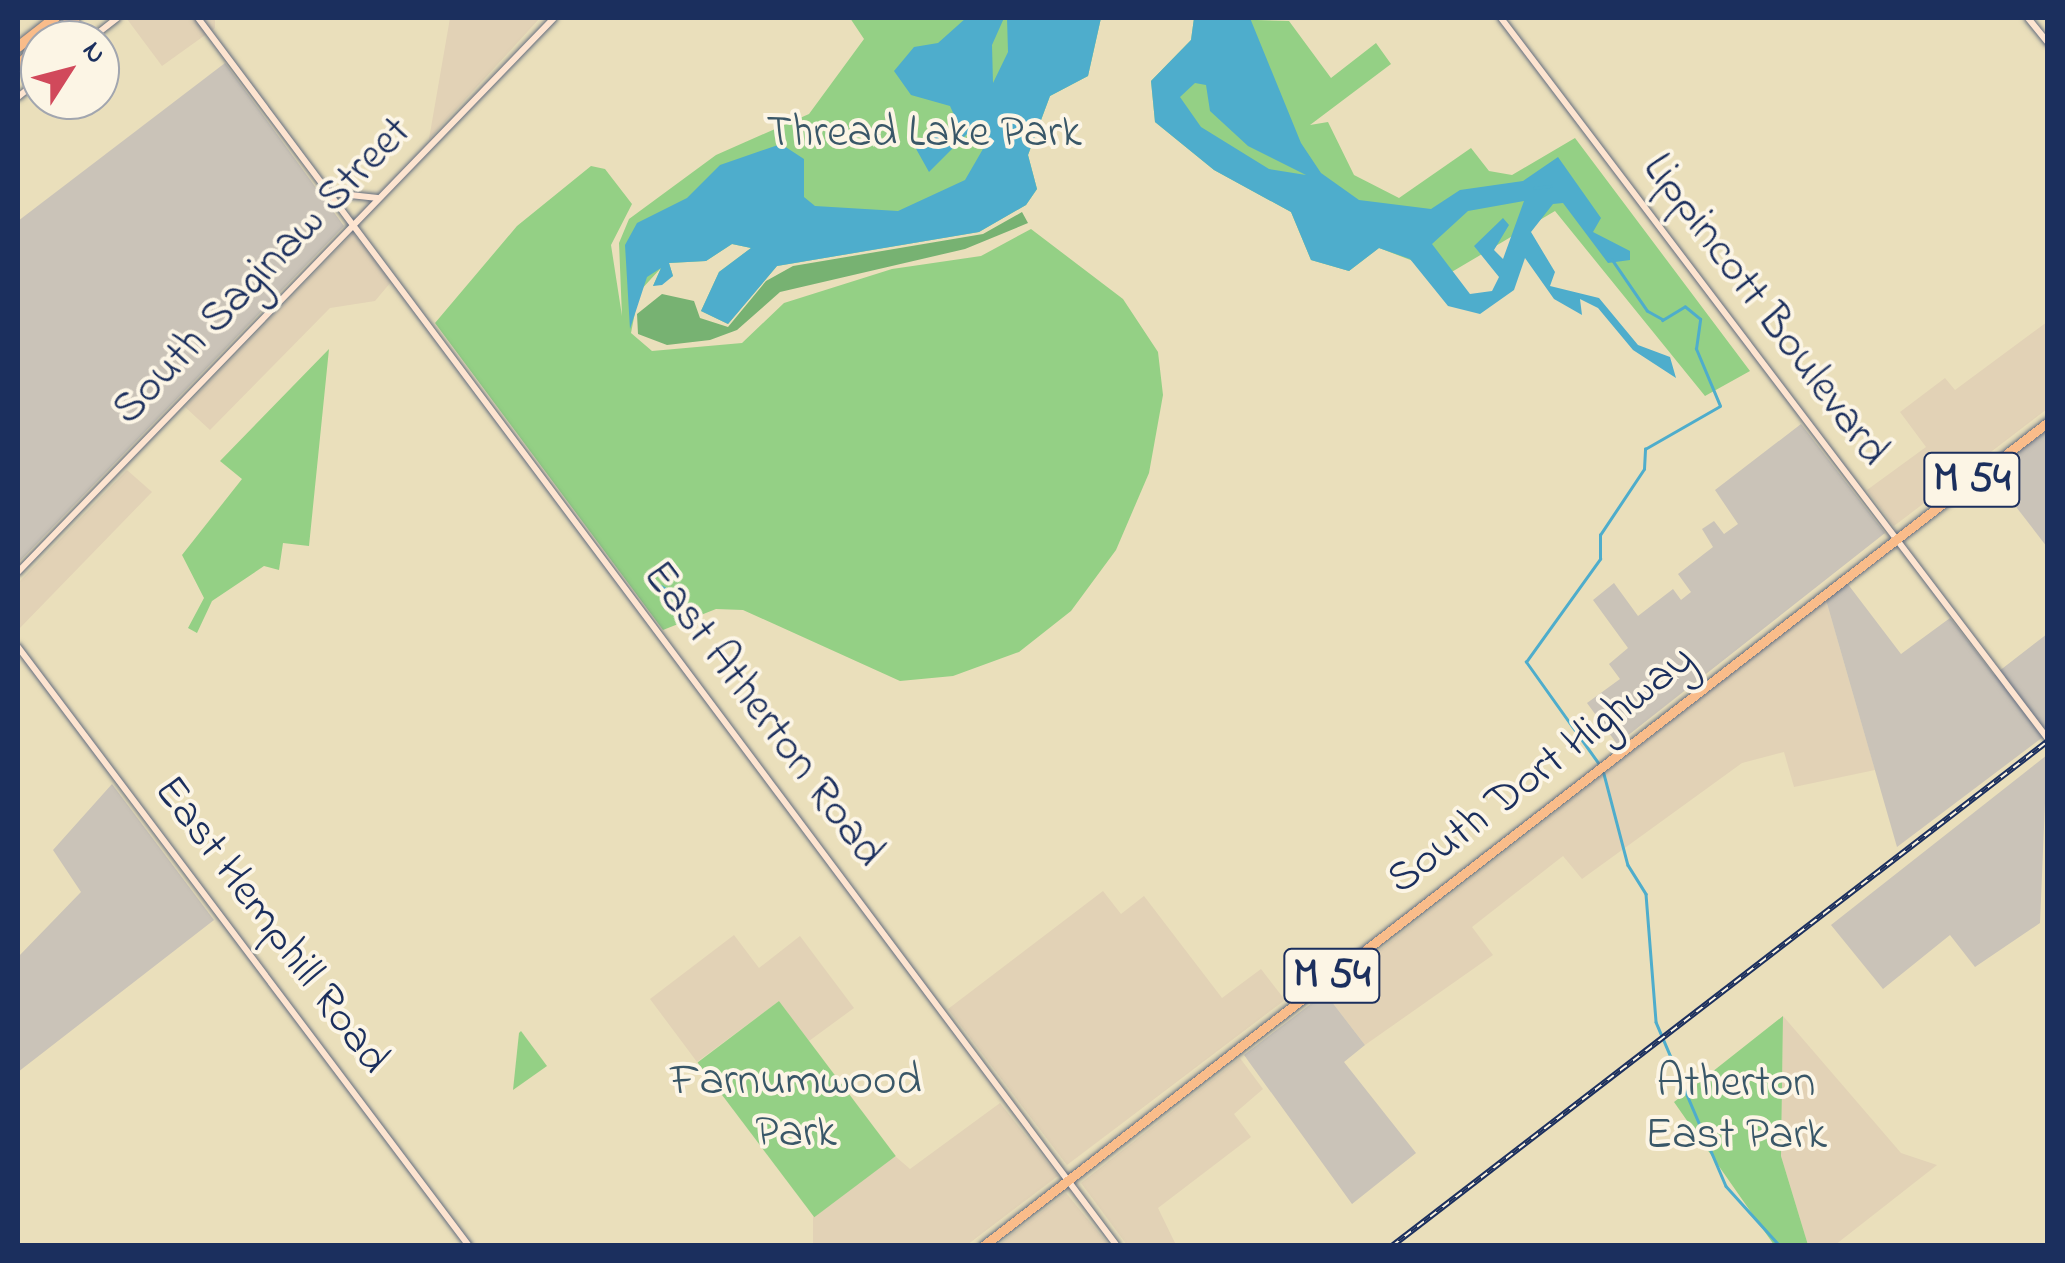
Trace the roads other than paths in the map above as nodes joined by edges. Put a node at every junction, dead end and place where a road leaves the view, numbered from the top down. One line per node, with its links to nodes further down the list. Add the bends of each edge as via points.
1 (198, 18): 6 (street, East Atherton Road)
2 (554, 18): 7 (street, South Saginaw Street)
3 (1501, 18): 10 (street, Lippincott Boulevard)
4 (2028, 18): 5 (street)
5 (2048, 43)
6 (330, 192): 7 (street); 8 (street, East Atherton Road)
7 (380, 198): 8 (street, South Saginaw Street)
8 (354, 224): 11 (street, South Saginaw Street); 14 (street, East Atherton Road)
9 (2048, 422): 10 (main road, South Dort Highway / M 54)
10 (1896, 538): 13 (street, Lippincott Boulevard); 14 (main road, South Dort Highway / M 54)
11 (18, 572)
12 (18, 647): 15 (street, East Hemphill Road)
13 (2048, 739)
14 (1068, 1180): 16 (main road, South Dort Highway / M 54); 17 (street, East Atherton Road)
15 (469, 1246)
16 (983, 1246)
17 (1117, 1246)

